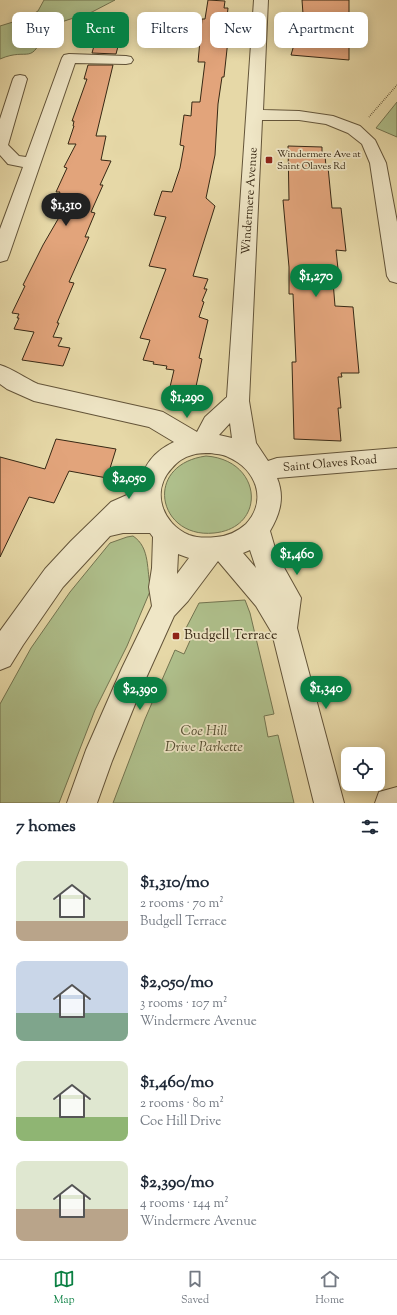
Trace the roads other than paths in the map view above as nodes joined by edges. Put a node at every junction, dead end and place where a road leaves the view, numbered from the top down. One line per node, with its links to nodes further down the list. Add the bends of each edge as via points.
1 (261, 0): 4 (street, Windermere Avenue)
2 (126, 60): 5 (street, via 69,58)
3 (20, 79): 5 (street, via 0,146 14,160)
4 (256, 115): 7 (street, via 327,119 357,131 366,138 378,162); 9 (street, Windermere Avenue)
5 (33, 163): 6 (street)
6 (0, 255)
7 (397, 276)
8 (0, 373): 10 (street, via 34,392 145,416)
9 (238, 402): 11 (street, via 213,424); 14 (street, Windermere Avenue, via 245,444)
10 (161, 424): 11 (street); 12 (street)
11 (199, 443): 12 (street, via 181,448); 14 (street, via 226,444 247,454)
12 (169, 455): 15 (street, via 154,472)
13 (397, 458): 14 (street, Saint Olaves Road)
14 (259, 468): 18 (street, Windermere Avenue, via 269,487 269,501 265,516)
15 (147, 498): 16 (street, via 120,510); 17 (street)
16 (105, 526): 17 (street, via 123,522); 22 (street, via 54,578 12,635)
17 (160, 528): 19 (street, Windermere Avenue, via 178,542 193,548); 20 (street, via 165,568 162,587)
18 (257, 529): 19 (street, Windermere Avenue, via 242,542); 21 (street, via 265,559 288,598)
19 (217, 549): 20 (street); 21 (street, via 265,597)
20 (165, 607): 24 (street, via 123,699)
21 (284, 628): 25 (street)
22 (0, 656)
23 (397, 802): 26 (street)
24 (82, 803)
25 (329, 803)
26 (390, 803)

